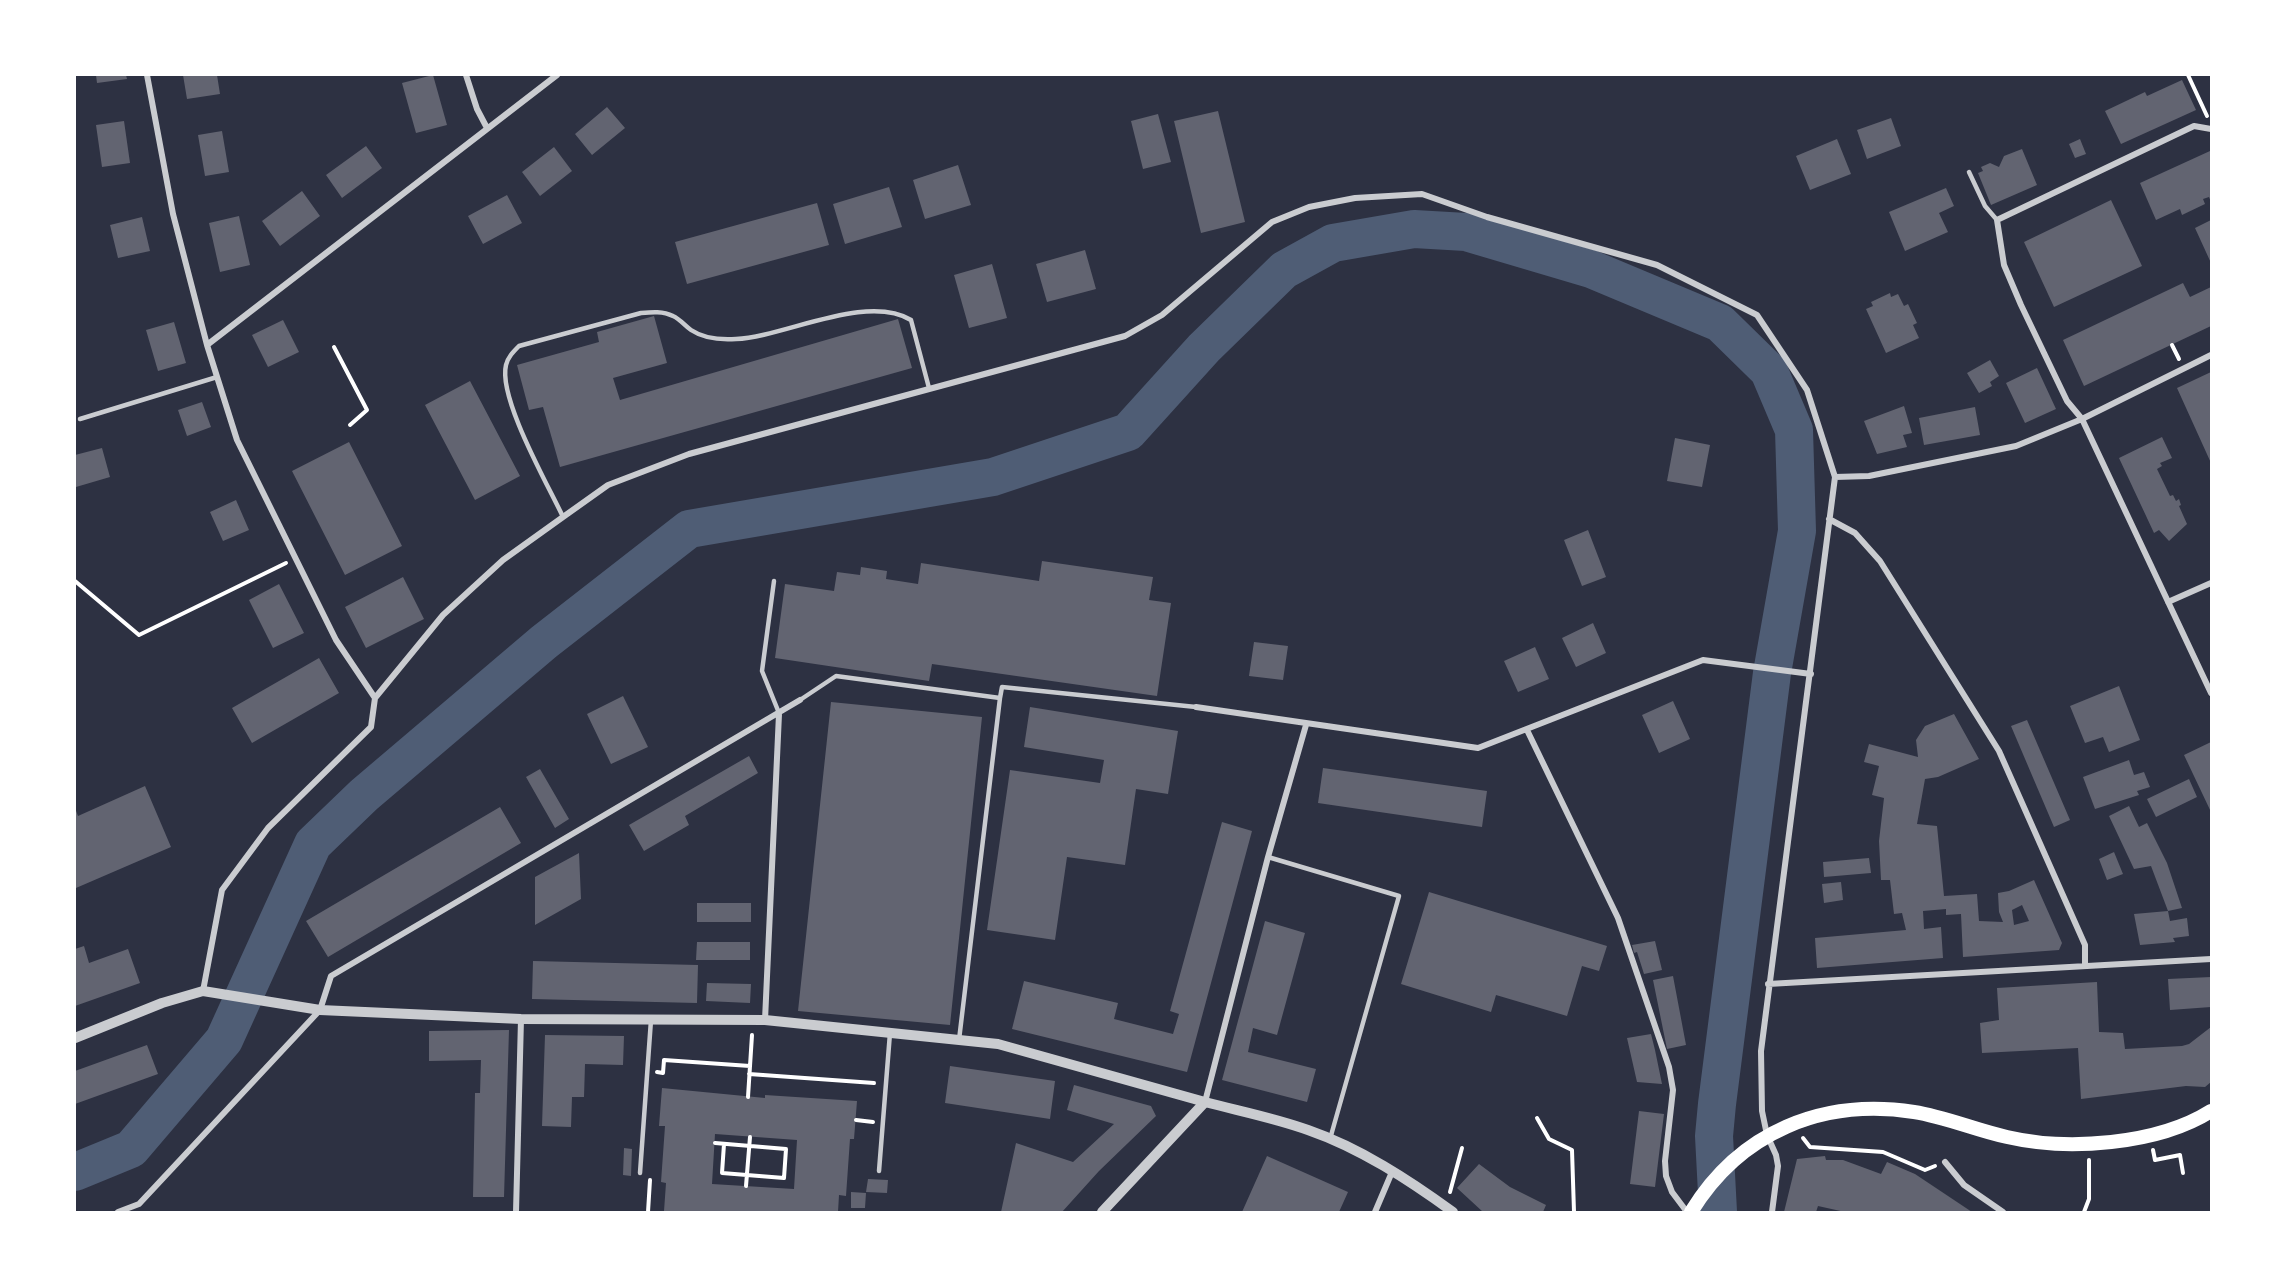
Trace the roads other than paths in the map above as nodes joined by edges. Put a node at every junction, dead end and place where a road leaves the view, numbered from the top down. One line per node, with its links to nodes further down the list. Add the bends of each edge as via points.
1 (147, 75): 8 (street, via 173,214)
2 (466, 75): 4 (street)
3 (557, 75): 4 (street)
4 (487, 128): 8 (street)
5 (2211, 129): 7 (street, via 2194,126)
6 (1969, 172): 7 (lane, via 1985,206)
7 (1997, 220): 13 (street, via 2004,266 2016,295 2067,401)
8 (207, 345): 10 (street)
9 (2211, 355): 13 (street)
10 (217, 377): 12 (lane); 22 (street, via 237,440 336,640)
11 (930, 388): 14 (street, via 1125,336 1162,315 1272,222 1309,207 1355,198 1422,194 1487,217 1657,265 1757,315 1807,390); 15 (street, via 689,454 608,485); 15 (lane, via 911,320 900,313 881,310 737,339 715,339 692,331 673,315 641,313 519,346 510,354 506,382 518,424)
12 (80, 419)
13 (2082, 419): 14 (street, via 2016,446 1869,476); 19 (street)
14 (1835, 477): 16 (street)
15 (563, 517): 22 (street, via 503,560 443,615)
16 (1829, 519): 20 (street); 31 (street, via 1855,533 1880,561 1999,752 2085,945)
17 (774, 582): 26 (lane, via 762,671)
18 (2211, 583): 19 (street)
19 (2168, 602): 21 (street)
20 (1811, 674): 28 (street, via 1702,660); 32 (street)
21 (2211, 693)
22 (375, 698): 33 (street, via 371,727 268,828 222,890)
23 (1000, 698): 24 (lane, via 837,676); 25 (lane, via 1002,687); 40 (lane)
24 (800, 700): 26 (street)
25 (1196, 706): 27 (street)
26 (779, 714): 34 (street, via 331,976); 37 (street)
27 (1306, 725): 28 (street, via 1478,748); 29 (street)
28 (1527, 730): 51 (street, via 1618,918 1669,1067 1673,1090 1666,1176 1672,1192)
29 (1268, 857): 41 (street); 44 (lane, via 1400,896)
30 (2211, 959): 31 (street)
31 (2085, 966): 32 (street)
32 (1768, 984): 43 (street, via 1761,1084)
33 (203, 991): 34 (street); 39 (street)
34 (320, 1010): 35 (street); 49 (street)
35 (520, 1019): 36 (street); 54 (street)
36 (651, 1020): 37 (street); 48 (lane)
37 (759, 1020): 38 (street)
38 (890, 1033): 40 (street); 46 (lane)
39 (75, 1038)
40 (959, 1040): 41 (street, via 998,1044)
41 (1205, 1102): 44 (street); 55 (street)
42 (2210, 1117): 43 (main road, via 2149,1134 2065,1145 2026,1141 1915,1112 1886,1109 1820,1115)
43 (1767, 1135): 51 (main road, via 1719,1173); 57 (street, via 1778,1166)
44 (1330, 1139): 47 (street)
45 (1945, 1162): 58 (street, via 1964,1185)
46 (879, 1171)
47 (1392, 1172): 50 (street); 56 (street)
48 (640, 1173)
49 (139, 1204): 52 (street); 53 (street)
50 (1450, 1209)
51 (1691, 1210)
52 (117, 1212)
53 (141, 1212)
54 (516, 1212)
55 (1102, 1212)
56 (1375, 1212)
57 (1772, 1212)
58 (2003, 1212)

